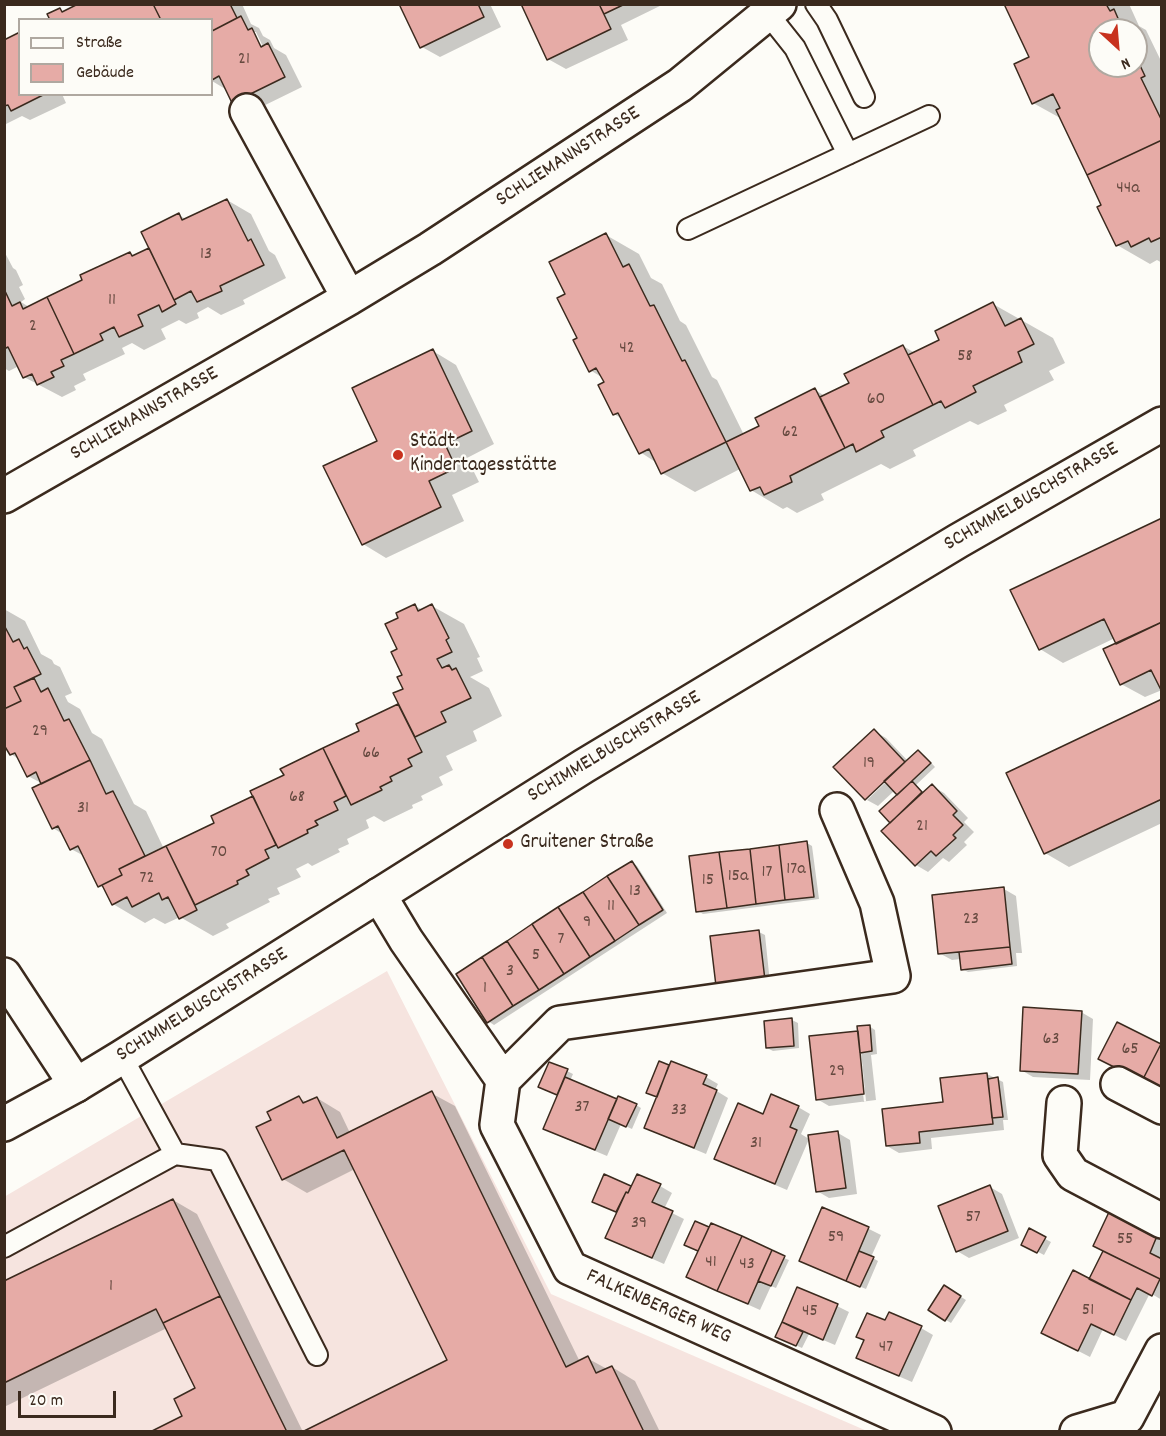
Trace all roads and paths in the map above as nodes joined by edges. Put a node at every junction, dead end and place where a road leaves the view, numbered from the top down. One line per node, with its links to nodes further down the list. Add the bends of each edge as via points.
1 (816, 4): 3 (lane)
2 (773, 9): 6 (lane); 8 (street, SCHLIEMANNSTRASSE, via 680,85)
3 (864, 97)
4 (247, 111): 8 (street)
5 (929, 116): 6 (lane)
6 (848, 154): 7 (lane)
7 (688, 229)
8 (349, 298): 10 (street, SCHLIEMANNSTRASSE)
9 (1161, 423): 12 (street, SCHIMMELBUSCHSTRASSE, via 584,766)
10 (6, 492)
11 (837, 810): 15 (street, via 877,903 893,976 560,1023)
12 (379, 895): 14 (street, SCHIMMELBUSCHSTRASSE); 15 (street)
13 (4, 975): 16 (street)
14 (122, 1057): 16 (street, SCHIMMELBUSCHSTRASSE); 21 (lane)
15 (503, 1080): 26 (street, FALKENBERGER WEG, via 497,1125 570,1268)
16 (76, 1084): 20 (street)
17 (1118, 1084): 19 (street)
18 (1064, 1103): 22 (street, via 1060,1155 1073,1174)
19 (1161, 1107)
20 (4, 1124)
21 (175, 1154): 23 (lane); 25 (lane, via 218,1160)
22 (1161, 1221)
23 (4, 1247)
24 (1161, 1351): 27 (street, via 1127,1417)
25 (317, 1355)
26 (934, 1431)
27 (1077, 1431)

